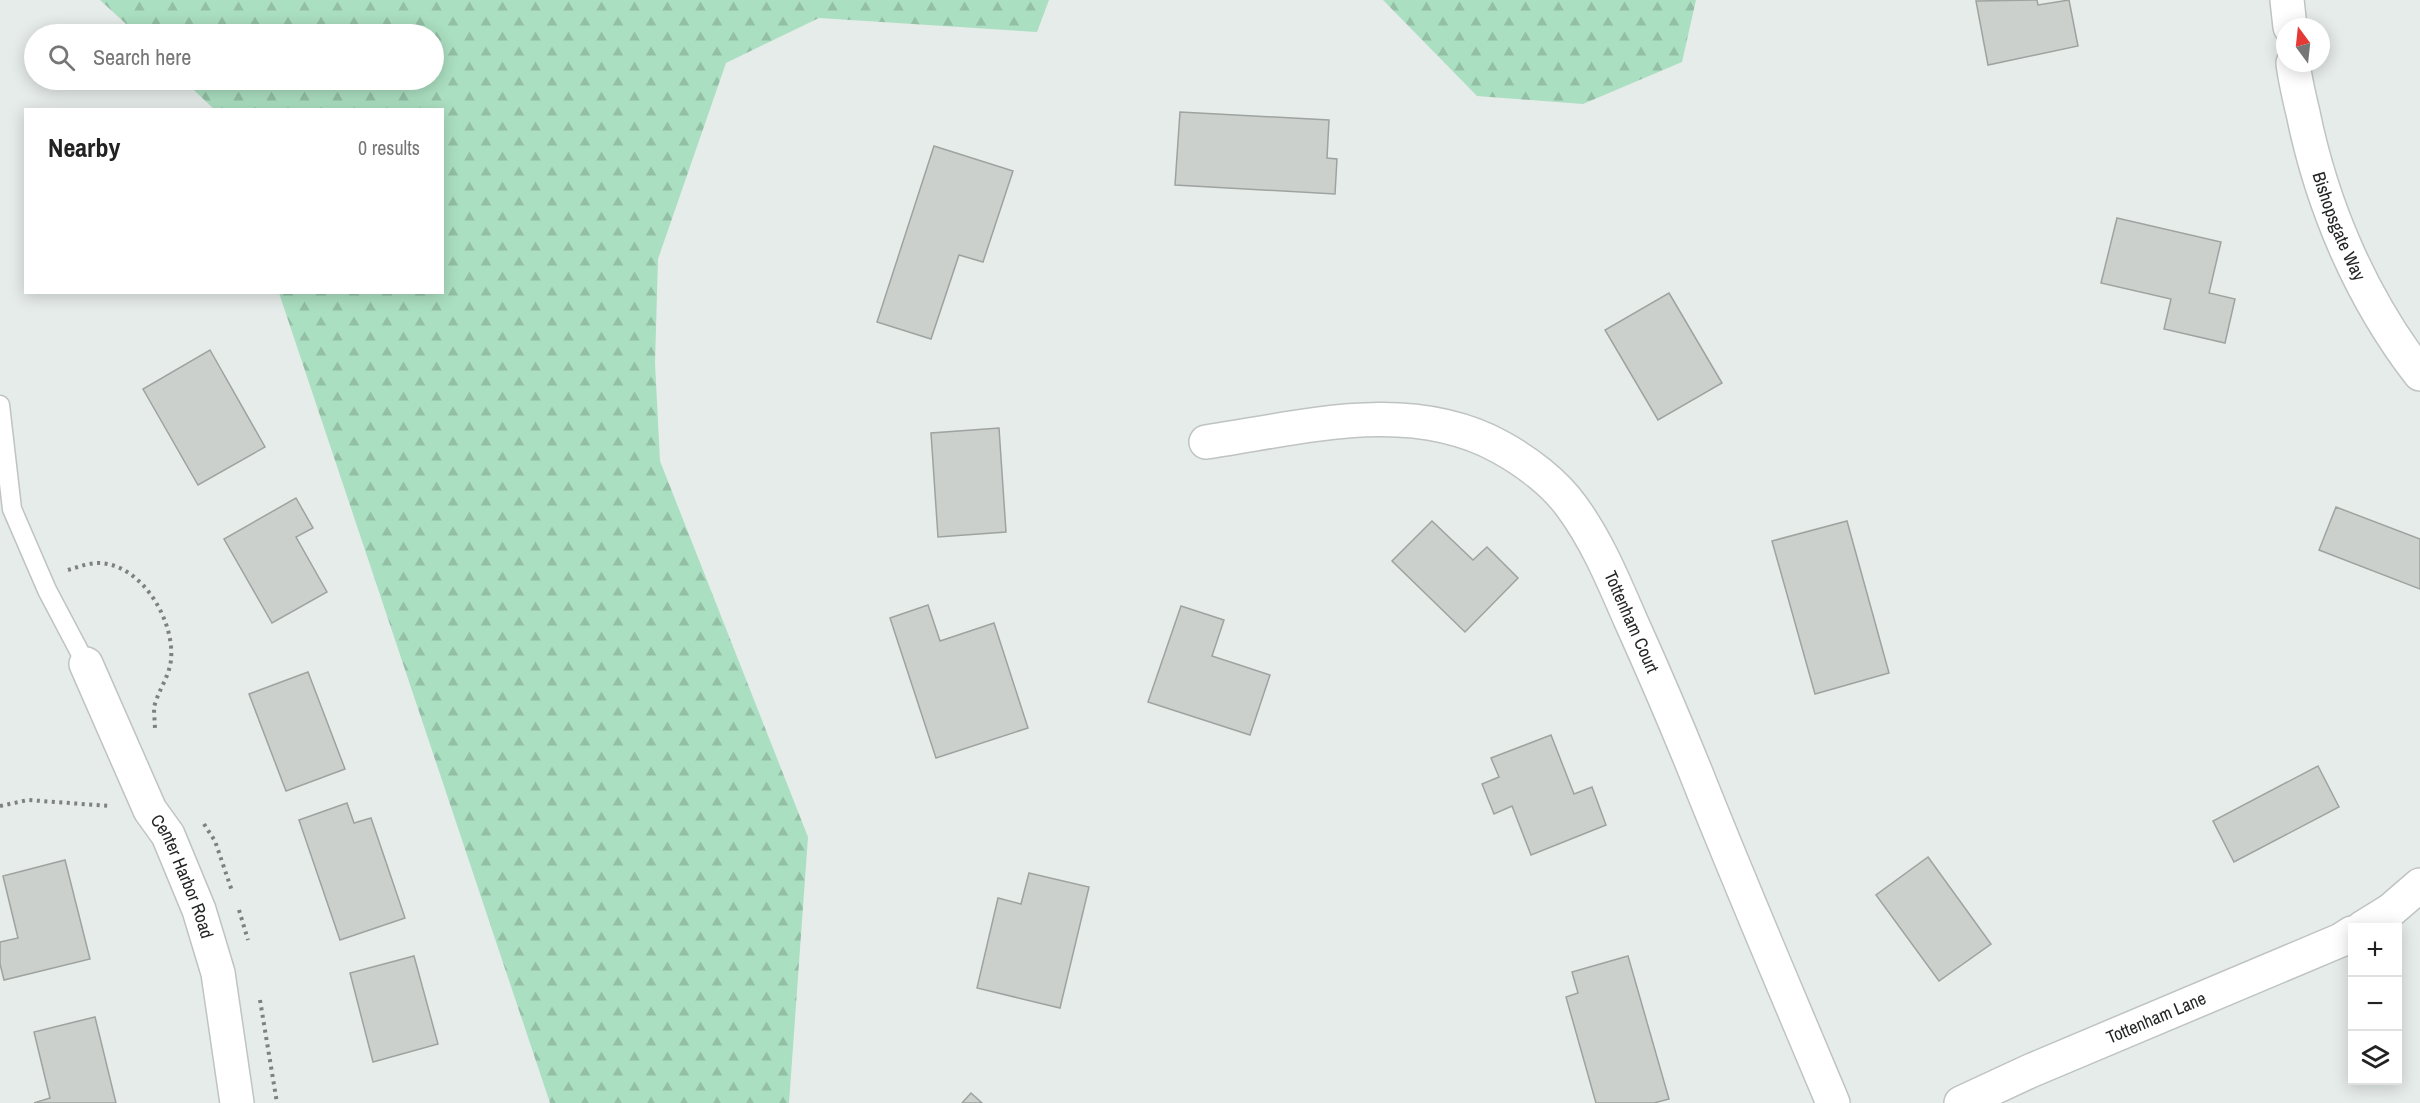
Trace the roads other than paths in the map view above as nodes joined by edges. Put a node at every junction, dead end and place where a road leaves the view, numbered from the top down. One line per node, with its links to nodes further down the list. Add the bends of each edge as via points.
1 (2287, 0): 2 (street)
2 (2289, 18)
3 (2295, 72): 4 (street, Bishopsgate Way, via 2310,146 2333,220 2359,278)
4 (2420, 374)
5 (0, 405): 7 (lane, via 12,509 47,590)
6 (1206, 442): 12 (street, Tottenham Court, via 1357,419 1406,420 1454,429 1498,446 1536,471 1571,504 1596,542 1666,700)
7 (86, 664): 11 (street, Center Harbor Road, via 150,810 168,835 199,910 218,973)
8 (2420, 885): 9 (street)
9 (2369, 923)
10 (2348, 936): 13 (street, Tottenham Lane)
11 (237, 1103)
12 (1833, 1103)
13 (1961, 1103)

